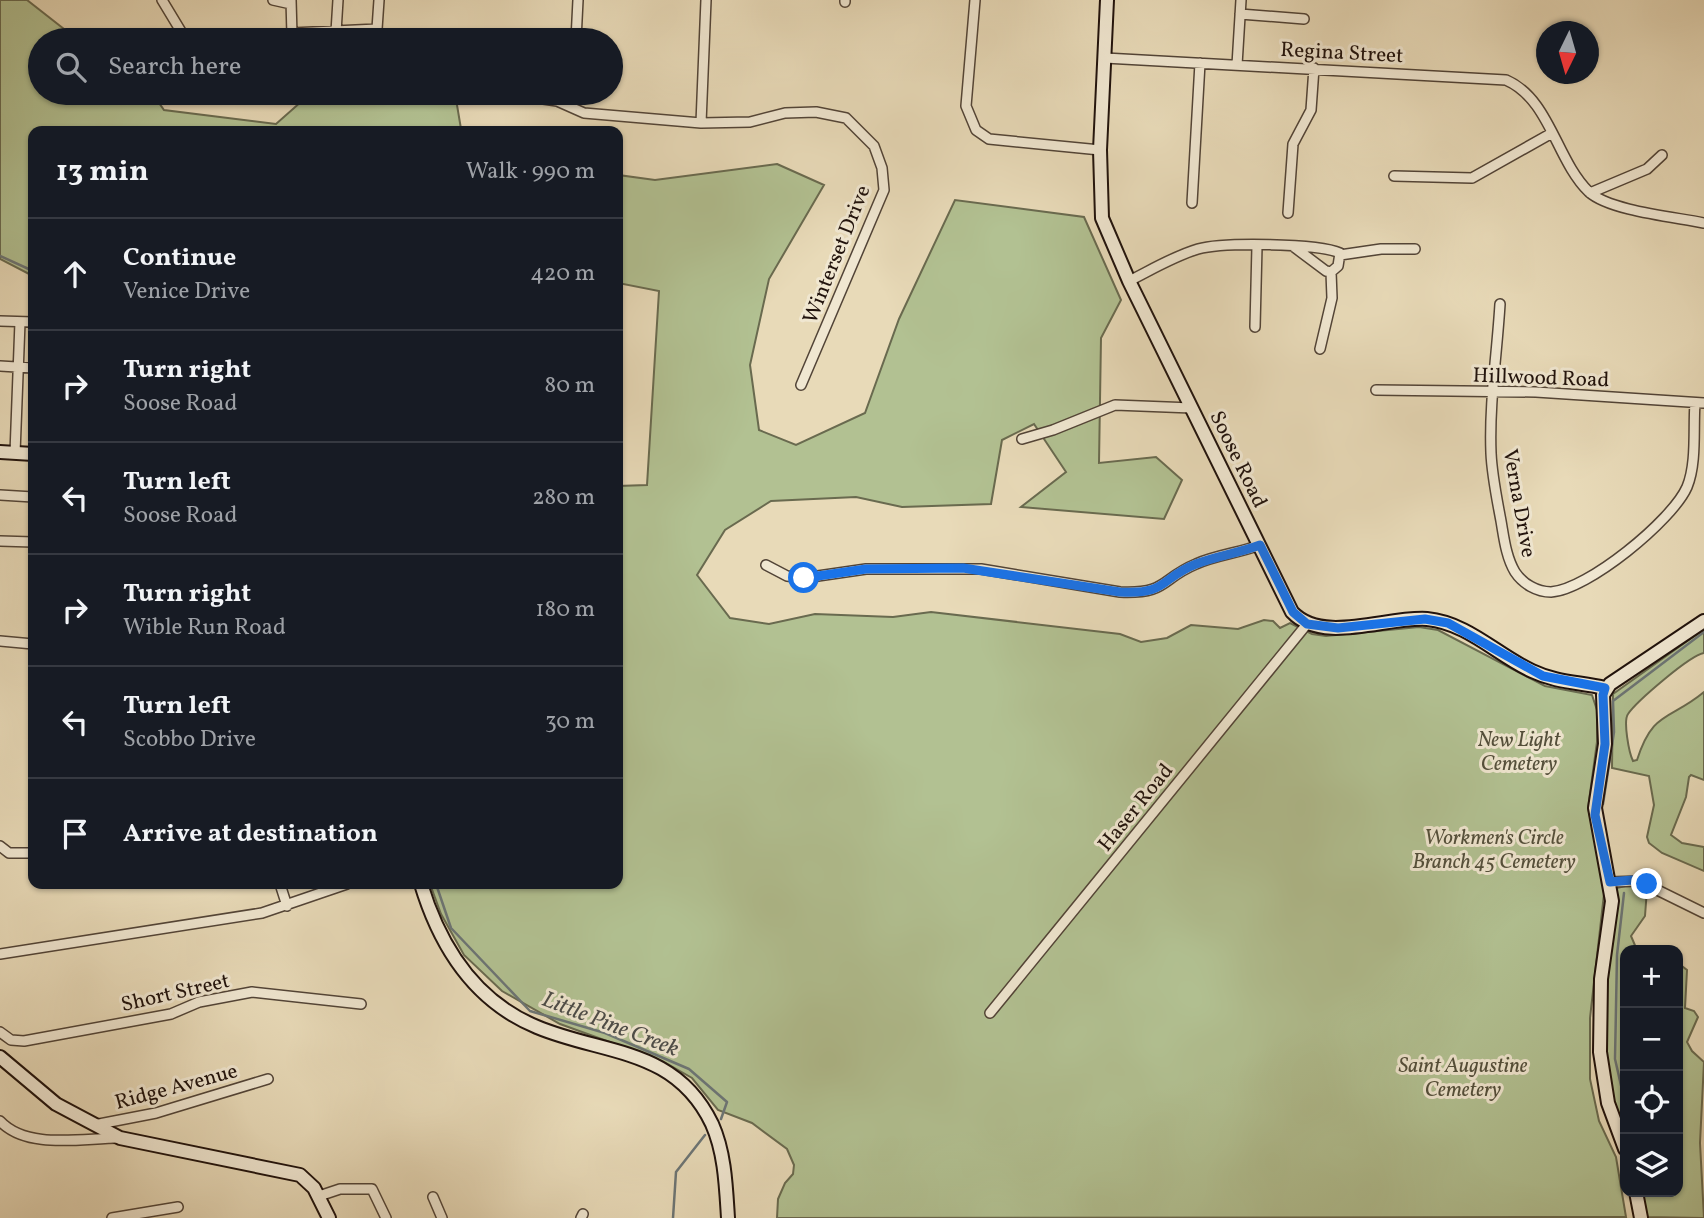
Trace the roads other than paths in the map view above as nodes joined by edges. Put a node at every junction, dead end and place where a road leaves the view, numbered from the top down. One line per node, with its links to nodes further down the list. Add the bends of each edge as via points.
1 (162, 0): 13 (street)
2 (273, 0): 10 (street)
3 (338, 0): 15 (street)
4 (379, 0): 16 (street)
5 (578, 0): 17 (street)
6 (706, 0): 23 (street)
7 (975, 0): 25 (street, via 967,106 976,130 989,139)
8 (1107, 0): 18 (street, Soose Road)
9 (1241, 0): 11 (street)
10 (291, 2): 14 (street)
11 (1240, 14): 12 (street); 20 (street)
12 (1304, 19)
13 (179, 28)
14 (292, 28)
15 (337, 28)
16 (377, 28)
17 (577, 28)
18 (1105, 58): 19 (street, Regina Street); 25 (street, Soose Road)
19 (1200, 63): 20 (street, Regina Street); 29 (street)
20 (1237, 65): 21 (street, Regina Street)
21 (1314, 68): 24 (street, Regina Street, via 1506,80 1529,95); 30 (street, via 1311,110 1293,144)
22 (572, 105): 23 (street, Winterset Drive, via 584,113)
23 (701, 122): 47 (street, Winterset Drive, via 750,122 785,113 816,112 846,118 874,146 884,190)
24 (1552, 133): 27 (street, via 1472,178); 28 (street, Regina Street)
25 (1100, 150): 37 (street, Soose Road, via 1102,218)
26 (1662, 155): 28 (street, via 1647,169)
27 (1394, 176)
28 (1590, 193): 31 (street, via 1615,204)
29 (1192, 204)
30 (1288, 213)
31 (1704, 223)
32 (1257, 246): 33 (street); 37 (street, via 1201,248); 42 (street)
33 (1294, 247): 35 (street, via 1328,248); 36 (street)
34 (1415, 250): 35 (street)
35 (1340, 255): 36 (street)
36 (1331, 272): 43 (street, via 1332,298)
37 (1129, 281): 51 (street, Soose Road)
38 (1500, 304): 49 (street, Verna Drive)
39 (0, 321): 40 (street)
40 (20, 322): 41 (street); 45 (street)
41 (28, 323)
42 (1255, 327)
43 (1320, 349)
44 (0, 366): 45 (street)
45 (18, 368): 46 (street); 54 (street)
46 (28, 368)
47 (801, 385)
48 (1376, 390): 49 (street, Hillwood Road)
49 (1494, 392): 50 (street, Hillwood Road); 50 (street, Verna Drive, via 1492,462 1506,547 1517,575 1546,592 1563,589 1628,552 1681,499 1690,473)
50 (1700, 403)
51 (1192, 408): 52 (street, via 1115,405); 60 (street, Soose Road)
52 (1022, 439)
53 (0, 452): 54 (street)
54 (15, 453): 55 (street)
55 (28, 454)
56 (0, 495): 57 (street)
57 (28, 497)
58 (0, 541): 59 (street)
59 (28, 542)
60 (1260, 545): 61 (street, via 1191,566 1160,588 1142,592 981,569 866,569 804,578 787,576); 63 (street, Soose Road, via 1293,612)
61 (766, 565)
62 (1704, 621): 66 (street)
63 (1307, 624): 66 (street, via 1338,628 1425,619 1448,623 1543,676); 77 (street, Haser Road)
64 (0, 641): 65 (street)
65 (28, 644)
66 (1605, 688): 69 (street, via 1605,744 1595,815)
67 (0, 846): 68 (street, via 9,853)
68 (28, 853)
69 (1610, 882): 74 (street, via 1639,881); 83 (street, via 1600,1052 1608,1104)
70 (282, 889): 73 (street)
71 (333, 889): 73 (street)
72 (423, 889): 93 (street, via 449,951 470,980 499,1006 539,1028 644,1059 685,1086 718,1142)
73 (287, 906): 75 (street)
74 (1704, 914)
75 (0, 954)
76 (361, 1004): 78 (street, Short Street, via 252,992 199,1002 172,1014 24,1041 11,1040)
77 (990, 1013)
78 (0, 1032)
79 (0, 1057): 82 (street, via 47,1098)
80 (268, 1080): 82 (street, Ridge Avenue, via 156,1113)
81 (0, 1121): 84 (street, via 19,1136)
82 (92, 1125): 84 (street)
83 (1620, 1136)
84 (120, 1138): 85 (street, via 290,1171 307,1180)
85 (319, 1196): 90 (street); 91 (street, via 340,1189 372,1189)
86 (433, 1197): 92 (street)
87 (1637, 1197): 94 (street)
88 (178, 1207): 89 (street)
89 (112, 1218)
90 (329, 1218)
91 (386, 1218)
92 (442, 1218)
93 (728, 1218)
94 (1642, 1218)

